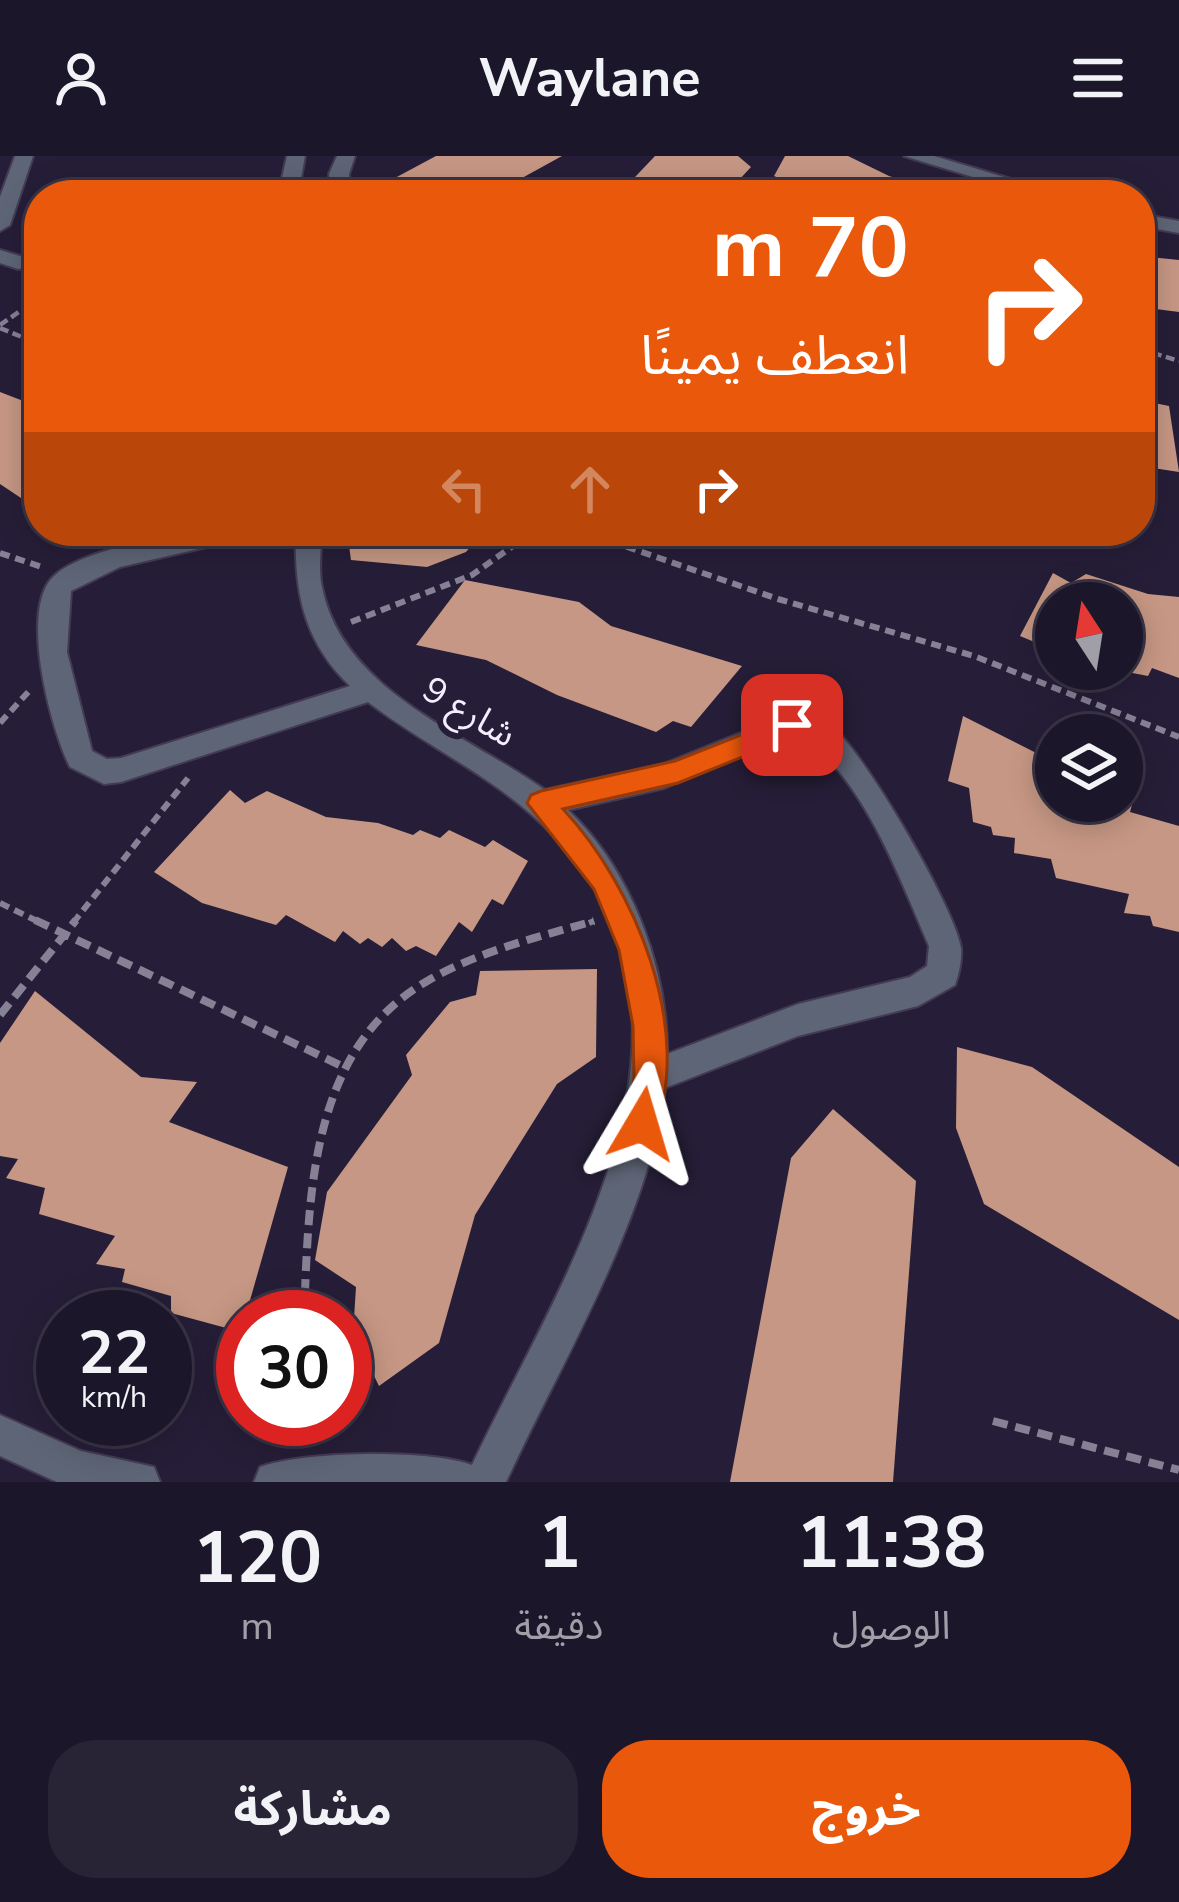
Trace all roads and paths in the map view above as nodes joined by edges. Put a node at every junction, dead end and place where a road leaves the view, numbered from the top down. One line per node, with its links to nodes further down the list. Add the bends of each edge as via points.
1 (24, 156): 4 (street)
2 (914, 156): 3 (street)
3 (1000, 180)
4 (0, 225)
5 (174, 546): 10 (street)
6 (308, 546): 11 (street, شارع 9)
7 (519, 546): 11 (path, via 441,590)
8 (624, 546): 13 (path, via 974,656)
9 (0, 553): 10 (path)
10 (68, 577): 14 (street, via 56,597 54,664 80,759 104,772)
11 (323, 632): 12 (street, شارع 9)
12 (369, 691): 14 (street); 15 (street, شارع 9)
13 (1179, 736)
14 (215, 743): 18 (path)
15 (541, 803): 17 (street, شارع 9, via 585,851); 21 (street, via 628,786 775,730 811,727 868,796 945,946 943,974 926,988 799,1020)
16 (0, 903): 18 (path)
17 (620, 913): 20 (path, via 487,953 406,995 365,1034); 21 (street, شارع 9, via 643,988)
18 (64, 936): 19 (path); 20 (path)
19 (0, 1015)
20 (346, 1068): 22 (path, via 328,1100)
21 (650, 1078): 29 (street, شارع 9, via 628,1177)
22 (305, 1290)
23 (993, 1421): 25 (path)
24 (0, 1436): 26 (street, via 79,1471)
25 (1179, 1470)
26 (140, 1482)
27 (275, 1482): 28 (street, via 369,1474)
28 (463, 1482)
29 (484, 1482)

